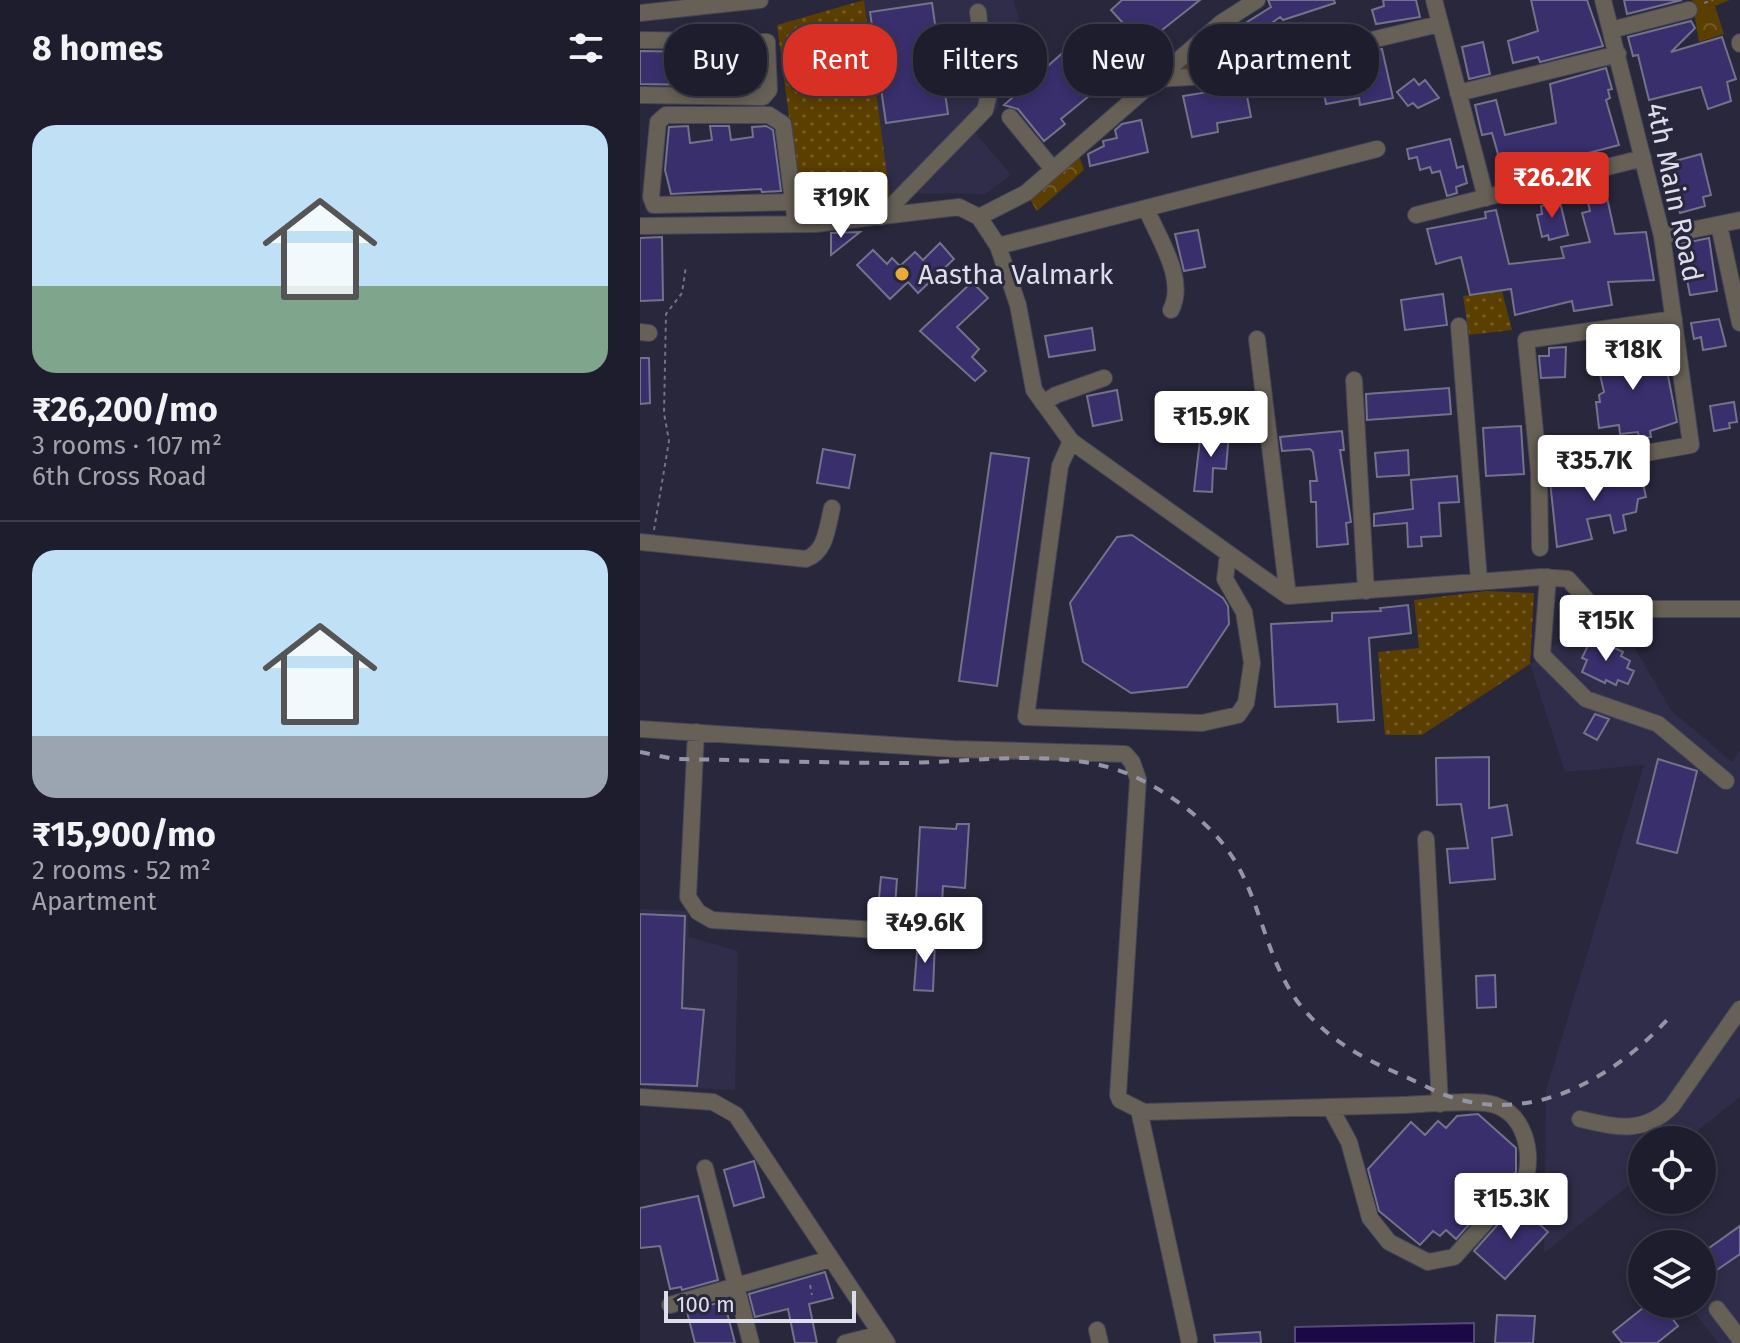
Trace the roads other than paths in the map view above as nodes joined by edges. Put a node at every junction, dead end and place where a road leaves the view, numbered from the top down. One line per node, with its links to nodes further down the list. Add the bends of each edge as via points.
1 (760, 0): 8 (street)
2 (1239, 0): 21 (street, via 1215,15)
3 (1257, 0): 13 (street)
4 (1434, 0): 9 (street)
5 (1603, 0): 10 (street, 4th Main Road)
6 (1689, 10): 10 (street)
7 (978, 12): 28 (street, via 985,110)
8 (640, 13)
9 (1439, 24): 14 (street, via 1225,75); 15 (street)
10 (1611, 30): 12 (street, 4th Main Road)
11 (640, 40): 16 (street, via 767,42 769,90 763,97)
12 (1618, 54): 15 (street); 20 (street, 4th Main Road)
13 (1173, 64)
14 (1173, 78)
15 (1458, 93): 22 (street)
16 (640, 95)
17 (1137, 96): 25 (street, via 1026,193)
18 (1010, 117): 21 (street)
19 (1377, 149): 26 (street)
20 (1643, 158): 22 (street); 35 (street, 4th Main Road)
21 (1047, 162): 25 (street)
22 (1486, 198): 27 (street)
23 (793, 202): 24 (street); 24 (street, via 783,124 775,117 666,115 658,122 652,202); 31 (street)
24 (688, 205): 32 (street)
25 (997, 207): 29 (street)
26 (1146, 208): 36 (street); 37 (street, via 1177,283)
27 (1416, 215)
28 (881, 217): 29 (street, via 959,207); 31 (street)
29 (979, 217): 36 (street)
30 (1740, 220): 33 (street)
31 (796, 224): 32 (street)
32 (689, 225): 34 (street)
33 (1719, 225): 35 (street); 39 (street)
34 (640, 226)
35 (1662, 236): 38 (street, 4th Main Road)
36 (998, 246): 44 (street, via 1018,305 1034,390)
37 (1171, 310)
38 (1674, 319): 46 (street, 4th Main Road, via 1691,445); 46 (street, via 1526,340)
39 (1740, 323)
40 (1459, 326): 52 (street)
41 (1257, 339): 54 (street)
42 (1104, 378): 44 (street)
43 (1354, 380): 53 (street)
44 (1043, 403): 45 (street)
45 (1071, 441): 50 (street); 50 (street, via 1060,466 1026,717 1202,723 1238,715 1246,703 1252,663 1244,612 1225,579)
46 (1539, 472): 49 (street)
47 (832, 508): 48 (street, via 821,548 806,559)
48 (646, 542)
49 (1540, 548)
50 (1228, 554): 54 (street)
51 (1548, 577): 52 (street); 55 (street, via 1568,579 1595,609); 58 (street, via 1542,655 1586,699 1658,724)
52 (1479, 580): 53 (street)
53 (1366, 591): 54 (street)
54 (1288, 596)
55 (1740, 609)
56 (640, 729): 57 (street)
57 (696, 732): 60 (street, via 688,897 698,912 712,920); 65 (street, via 1125,754 1138,779 1118,1095)
58 (1726, 781)
59 (1426, 839): 63 (street)
60 (910, 932)
61 (1740, 1009): 66 (street, via 1658,1118 1628,1129)
62 (640, 1097): 68 (street, via 713,1102 736,1115)
63 (1440, 1104): 64 (street); 64 (street, via 1494,1104 1507,1112 1526,1135 1530,1162 1526,1177 1454,1257 1428,1262 1389,1242 1370,1218 1349,1142)
64 (1330, 1107): 65 (street)
65 (1139, 1110): 74 (street)
66 (1580, 1119)
67 (705, 1168): 69 (street)
68 (830, 1259): 69 (street); 72 (street)
69 (737, 1286): 70 (street); 75 (street)
70 (670, 1305)
71 (1717, 1309): 73 (street)
72 (884, 1338): 76 (street)
73 (1740, 1339)
74 (1189, 1340)
75 (751, 1343)
76 (845, 1343)

